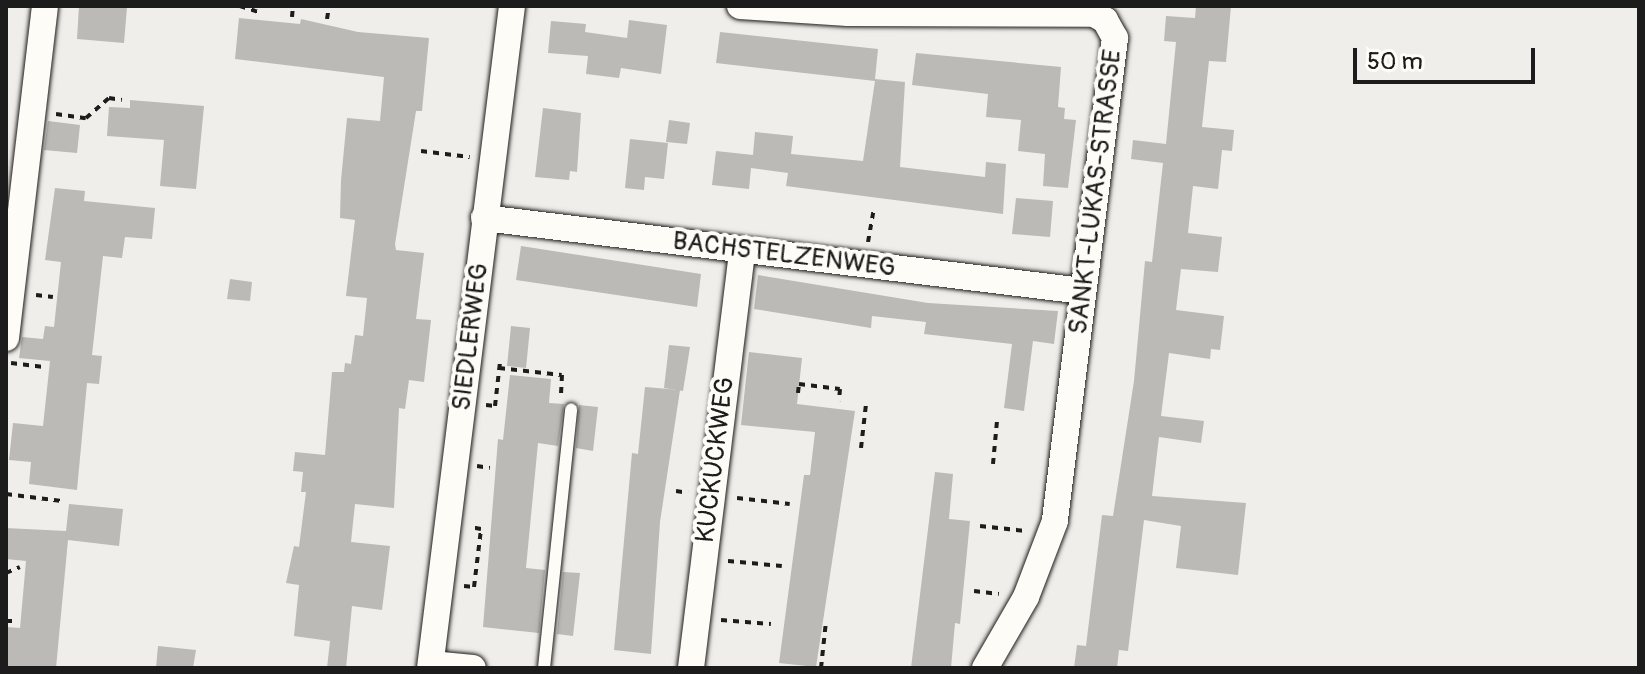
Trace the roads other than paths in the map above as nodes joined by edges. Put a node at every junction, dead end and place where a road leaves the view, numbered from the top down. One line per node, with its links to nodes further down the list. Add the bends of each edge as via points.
1 (45, 6): 7 (street)
2 (512, 6): 4 (street, SIEDLERWEG)
3 (740, 6): 6 (street, SANKT-LUKAS-STRASSE, via 848,13 1094,14 1105,20 1115,38)
4 (484, 218): 5 (street, BACHSTELZENWEG); 9 (street, SIEDLERWEG)
5 (742, 251): 6 (street, BACHSTELZENWEG); 12 (street, KUCKUCKWEG)
6 (1083, 291): 13 (street, SANKT-LUKAS-STRASSE, via 1052,533 1026,597)
7 (6, 338)
8 (571, 409): 11 (lane)
9 (430, 666): 10 (street)
10 (473, 668)
11 (544, 668)
12 (691, 668)
13 (985, 668)

